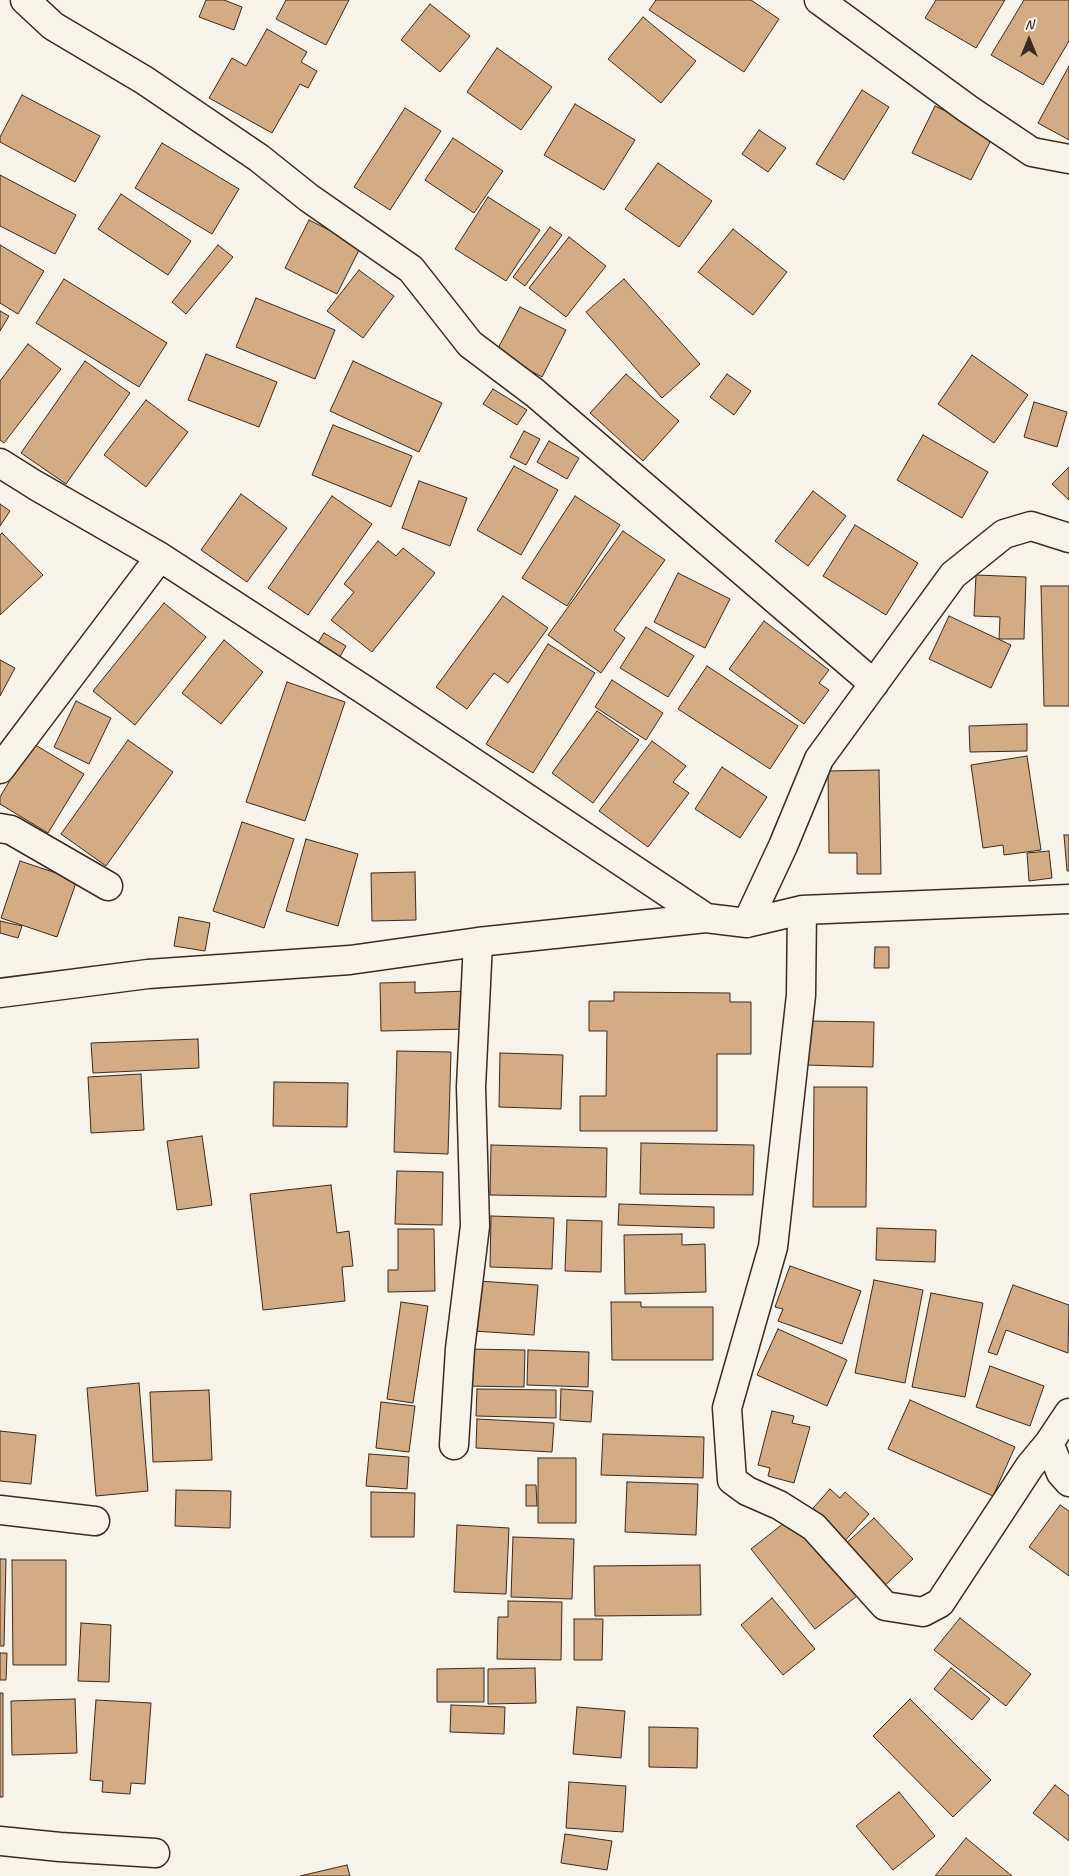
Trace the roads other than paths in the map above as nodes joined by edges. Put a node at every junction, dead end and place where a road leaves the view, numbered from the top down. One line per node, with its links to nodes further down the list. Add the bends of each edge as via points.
1 (24, 0): 7 (street, via 53,26 144,80 259,158 309,198 411,269 470,344 535,393)
2 (819, 0): 3 (street, via 1032,152)
3 (1069, 158)
4 (0, 464): 6 (street)
5 (1069, 538): 7 (street, via 1031,526 1004,534 953,575)
6 (160, 557): 8 (street); 13 (street)
7 (874, 684): 14 (street, via 819,759)
8 (0, 769)
9 (0, 828): 10 (street, via 11,830)
10 (108, 886)
11 (1069, 899): 12 (street)
12 (802, 910): 14 (street); 18 (street, via 801,995 773,1247 727,1408 732,1480 747,1492 779,1505 814,1527 885,1606 923,1612 940,1603 1030,1466)
13 (706, 918): 14 (street); 15 (street)
14 (747, 924)
15 (478, 942): 16 (street, via 350,960 148,974); 19 (street, via 471,1087 475,1226 460,1349)
16 (0, 994)
17 (1069, 1413): 18 (street)
18 (1049, 1443): 20 (street, via 1061,1473)
19 (454, 1445)
20 (1069, 1482)
21 (0, 1510): 22 (street)
22 (94, 1521)
23 (0, 1841): 24 (street)
24 (155, 1853)

